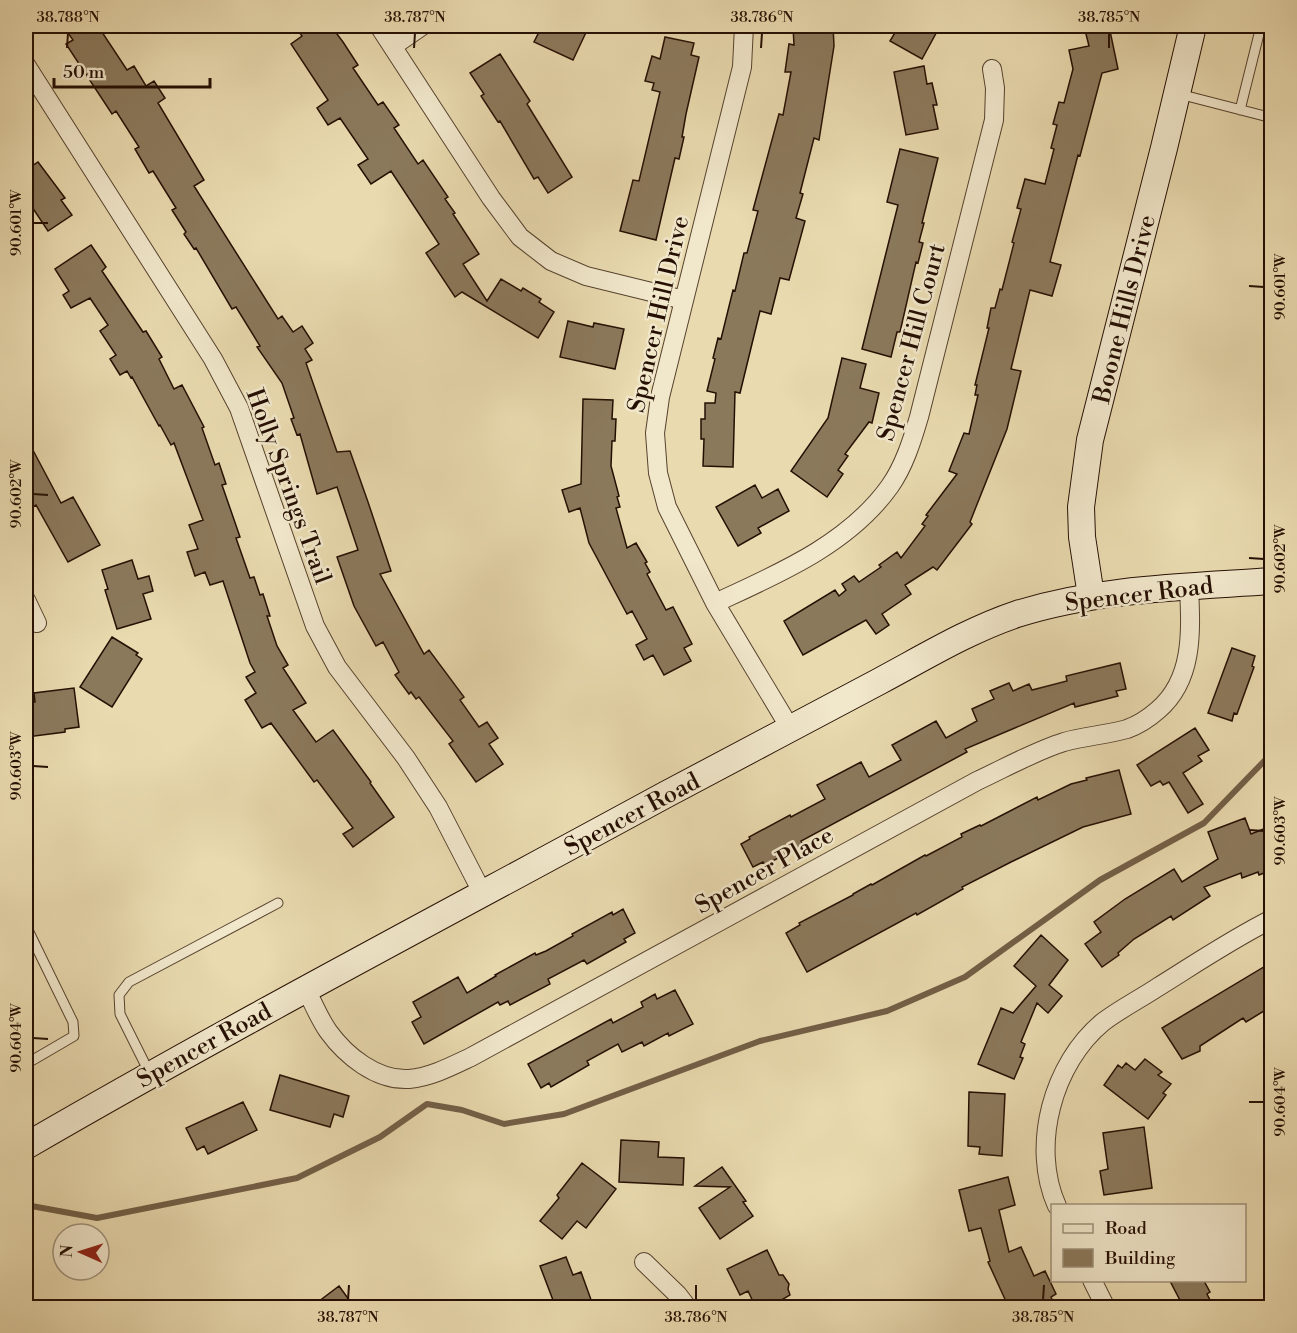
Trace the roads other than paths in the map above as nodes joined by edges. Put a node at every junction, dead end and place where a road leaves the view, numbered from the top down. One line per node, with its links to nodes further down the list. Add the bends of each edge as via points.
1 (379, 26): 6 (street)
2 (422, 26): 6 (street)
3 (744, 26): 12 (street, Spencer Hill Drive, via 742,67)
4 (1193, 26): 9 (main road, Boone Hills Drive)
5 (1261, 26): 10 (lane)
6 (393, 46): 12 (street, via 520,237 550,261 586,276)
7 (26, 65): 20 (street, Holly Springs Trail, via 218,369 239,408 315,626 337,667 438,807)
8 (992, 69): 17 (street, Spencer Hill Court, via 994,120 919,417 903,462 885,491 845,533 761,582)
9 (1177, 94): 10 (lane); 15 (main road, Boone Hills Drive, via 1090,440 1081,507)
10 (1240, 110): 11 (lane)
11 (1272, 118)
12 (684, 300): 17 (street, Spencer Hill Drive, via 660,397 655,433 658,473 667,507)
13 (1272, 581): 14 (main road, Spencer Road)
14 (1189, 587): 15 (main road, Spencer Road); 24 (street, Spencer Place, via 1191,631 1185,667 1175,692 1148,718 1128,728 1061,743 977,782 441,1071 409,1079 374,1071 351,1056 328,1030)
15 (1091, 596): 19 (main road, Spencer Road, via 1014,615 965,636)
16 (26, 600): 18 (street)
17 (715, 603): 19 (street, Spencer Hill Drive)
18 (38, 623)
19 (790, 728): 20 (main road, Spencer Road)
20 (483, 894): 24 (main road, Spencer Road)
21 (278, 903): 26 (lane, via 129,982 119,995 120,1014)
22 (1272, 919): 28 (street, via 1241,934 1103,1022 1080,1046 1053,1098 1045,1135 1047,1166)
23 (26, 926): 25 (lane, via 73,1022 75,1036)
24 (306, 989): 26 (main road, Spencer Road)
25 (26, 1064)
26 (150, 1074): 27 (main road, Spencer Road)
27 (26, 1146)
28 (1056, 1204)
29 (644, 1262): 31 (street)
30 (1093, 1282): 32 (street)
31 (688, 1308)
32 (1106, 1308)

